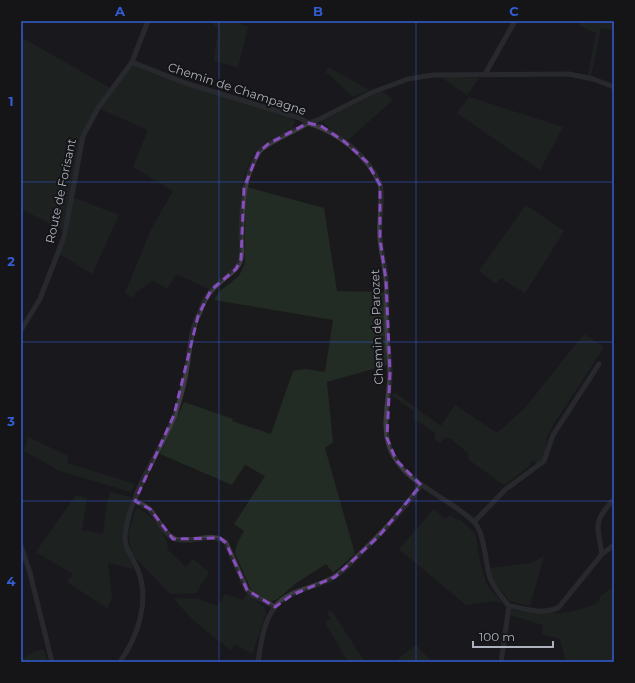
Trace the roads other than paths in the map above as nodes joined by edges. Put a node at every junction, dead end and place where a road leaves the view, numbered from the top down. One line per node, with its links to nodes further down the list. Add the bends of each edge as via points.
1 (148, 21): 3 (street, Route de Forisant)
2 (515, 21): 4 (street)
3 (132, 62): 6 (street, Chemin de Champagne, via 185,83 300,118); 7 (street, Route de Forisant, via 98,108 83,136 64,237 40,299)
4 (485, 74): 5 (street, Chemin de Champagne, via 569,74); 6 (street, Chemin de Champagne, via 433,75 408,79 359,98)
5 (614, 87)
6 (308, 123): 9 (street, Chemin de Parozet, via 320,126 345,142 367,162 380,185 380,239 386,280 390,373 387,438 396,460); 11 (street, via 268,144 258,153 244,188 241,259 236,269 211,290 198,316 191,338 185,382 174,415 138,487)
7 (21, 330)
8 (599, 364): 12 (street, via 552,435 544,461 506,489)
9 (421, 485): 12 (street, Chemin de Parozet, via 440,495); 17 (street, via 379,536 335,577 292,594)
10 (614, 498): 15 (street, via 598,517)
11 (135, 501): 17 (street, via 150,509 173,538 220,538 226,543 247,590); 19 (street, via 125,536 138,570 142,612 133,638)
12 (474, 522): 16 (street, Chemin de Parozet, via 480,533 490,579)
13 (614, 545): 15 (street)
14 (21, 546): 18 (street)
15 (602, 554): 16 (street, via 559,607 541,611)
16 (508, 606): 21 (street)
17 (275, 607): 20 (street, via 263,633)
18 (52, 662)
19 (120, 662)
20 (258, 662)
21 (501, 662)

